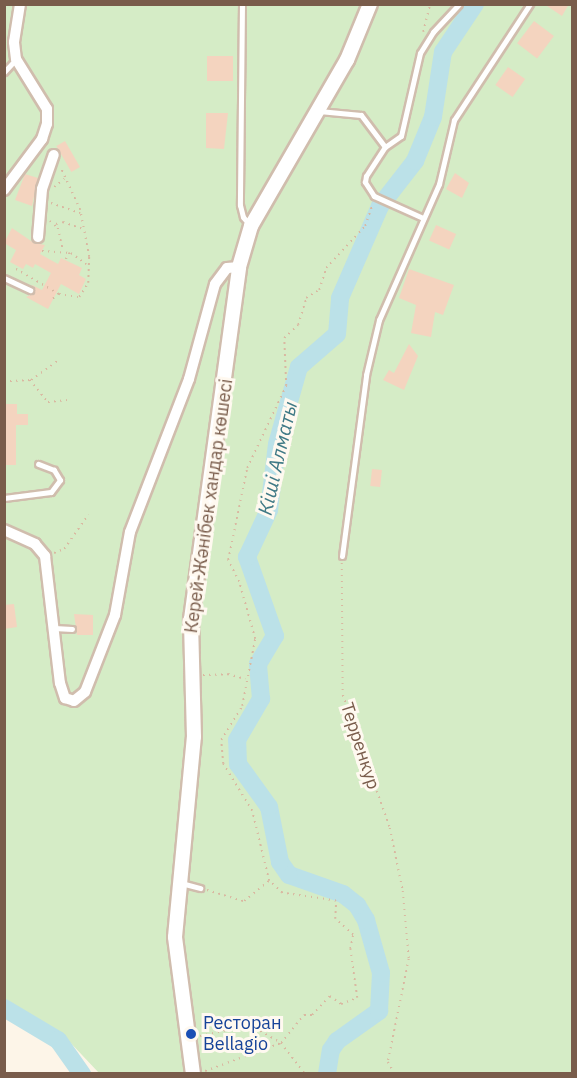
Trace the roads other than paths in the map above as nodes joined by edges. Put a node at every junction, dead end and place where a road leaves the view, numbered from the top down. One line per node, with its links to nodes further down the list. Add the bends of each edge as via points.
1 (20, 4): 6 (street, via 14,42)
2 (242, 4): 13 (lane, via 240,206)
3 (370, 4): 8 (main road, Керей-Жәнібек хандар көшесі, via 347,60)
4 (459, 4): 9 (lane, via 420,53 401,136)
5 (530, 4): 12 (lane, via 454,120 439,184)
6 (16, 59): 7 (lane); 11 (street, via 47,109 47,124 42,139)
7 (4, 72)
8 (318, 111): 9 (lane, via 361,115); 13 (main road, Керей-Жәнібек хандар көшесі)
9 (385, 147): 12 (lane, via 365,182 374,196)
10 (54, 155): 14 (street, via 41,200)
11 (4, 190)
12 (423, 218): 21 (lane, via 379,320 366,375)
13 (251, 226): 15 (main road, Керей-Жәнібек хандар көшесі)
14 (38, 237)
15 (239, 267): 22 (street, via 227,268 215,284 189,379 130,532 115,615 85,692 74,701 65,698 60,683); 24 (main road, Керей-Жәнібек хандар көшесі, via 196,580 191,674 195,737)
16 (4, 278): 17 (lane)
17 (30, 290)
18 (38, 464): 19 (lane, via 54,470 60,480 51,492)
19 (4, 498)
20 (4, 530): 22 (street, via 35,544 45,556)
21 (342, 556)
22 (54, 628): 23 (lane)
23 (72, 629)
24 (179, 882): 25 (lane); 26 (main road, Керей-Жәнібек хандар көшесі, via 176,937)
25 (200, 888)
26 (194, 1074)

